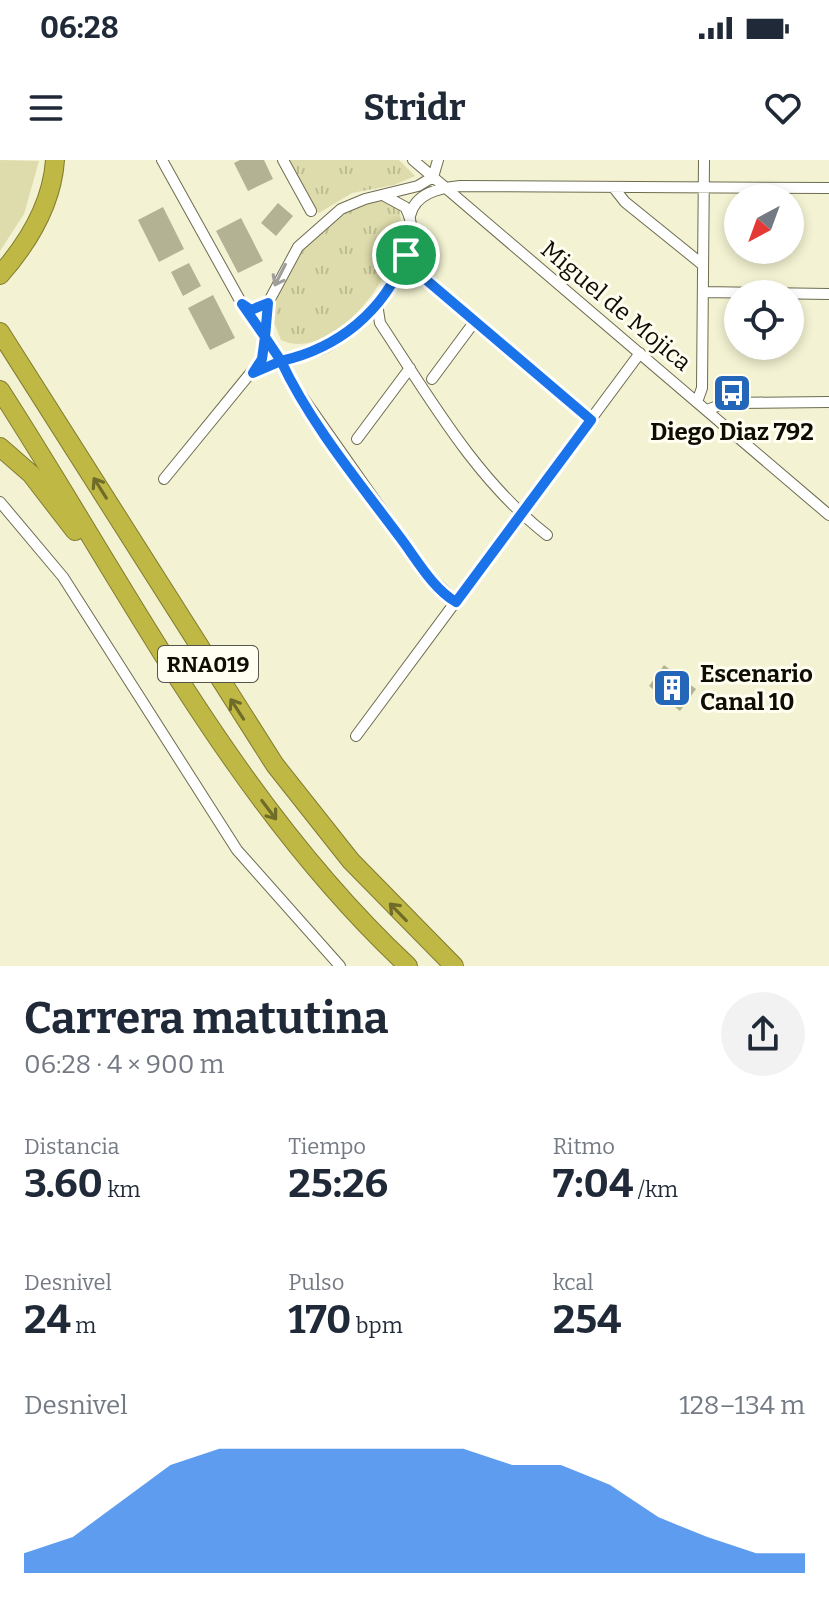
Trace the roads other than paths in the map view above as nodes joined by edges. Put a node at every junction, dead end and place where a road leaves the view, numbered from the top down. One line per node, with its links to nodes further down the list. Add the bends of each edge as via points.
1 (44, 160): 19 (highway, via 29,216)
2 (55, 160): 22 (highway, via 43,211)
3 (162, 160): 27 (street)
4 (283, 160): 14 (street)
5 (413, 160): 8 (street, Miguel de Mojica)
6 (438, 160): 8 (street)
7 (704, 160): 11 (street)
8 (433, 177): 9 (street, Miguel de Mojica); 13 (street)
9 (446, 188): 10 (street); 16 (street, via 422,197); 34 (street, Miguel de Mojica)
10 (614, 188): 11 (street); 20 (street)
11 (704, 188): 12 (street); 20 (street)
12 (829, 188)
13 (382, 195): 15 (street); 16 (street, via 400,202)
14 (311, 211): 15 (street); 17 (street)
15 (331, 215): 17 (street)
16 (410, 216): 18 (street)
17 (309, 235): 26 (street, one-way to 26, via 284,267)
18 (408, 249): 21 (street); 23 (street)
19 (0, 260)
20 (703, 265): 24 (street)
21 (417, 272): 23 (street, via 407,270); 29 (street)
22 (0, 275)
23 (395, 279): 28 (street)
24 (704, 292): 25 (street); 42 (street, via 702,388)
25 (829, 294)
26 (268, 303): 27 (street, via 251,310); 33 (street)
27 (242, 304): 33 (street)
28 (377, 304): 30 (street); 31 (street)
29 (475, 321): 40 (street); 45 (street)
30 (359, 322): 31 (street); 35 (street, via 327,346)
31 (380, 323): 37 (street)
32 (0, 332): 58 (highway, RNA019, one-way to 32, via 351,861 284,777)
33 (265, 337): 36 (street); 38 (street, via 262,359)
34 (640, 353): 42 (street, Miguel de Mojica); 45 (street)
35 (298, 357): 36 (street); 39 (street)
36 (281, 361): 38 (street); 39 (street)
37 (410, 368): 46 (street); 50 (street)
38 (253, 373): 48 (street)
39 (289, 378): 53 (street, via 418,562)
40 (432, 379)
41 (0, 390): 54 (highway, RNA019)
42 (697, 402): 44 (street, Miguel de Mojica)
43 (829, 402): 44 (street, via 725,403)
44 (707, 410): 51 (street, Miguel de Mojica)
45 (591, 420): 50 (street)
46 (357, 439)
47 (0, 447): 54 (highway, via 55,502 145,641)
48 (164, 479)
49 (0, 502): 56 (street, via 63,577 237,850)
50 (521, 515): 52 (street); 53 (street)
51 (829, 515)
52 (547, 535)
53 (456, 602): 55 (street)
54 (186, 688): 57 (highway, RNA019, one-way to 57, via 286,832)
55 (356, 736)
56 (340, 966)
57 (408, 966)
58 (454, 966)

